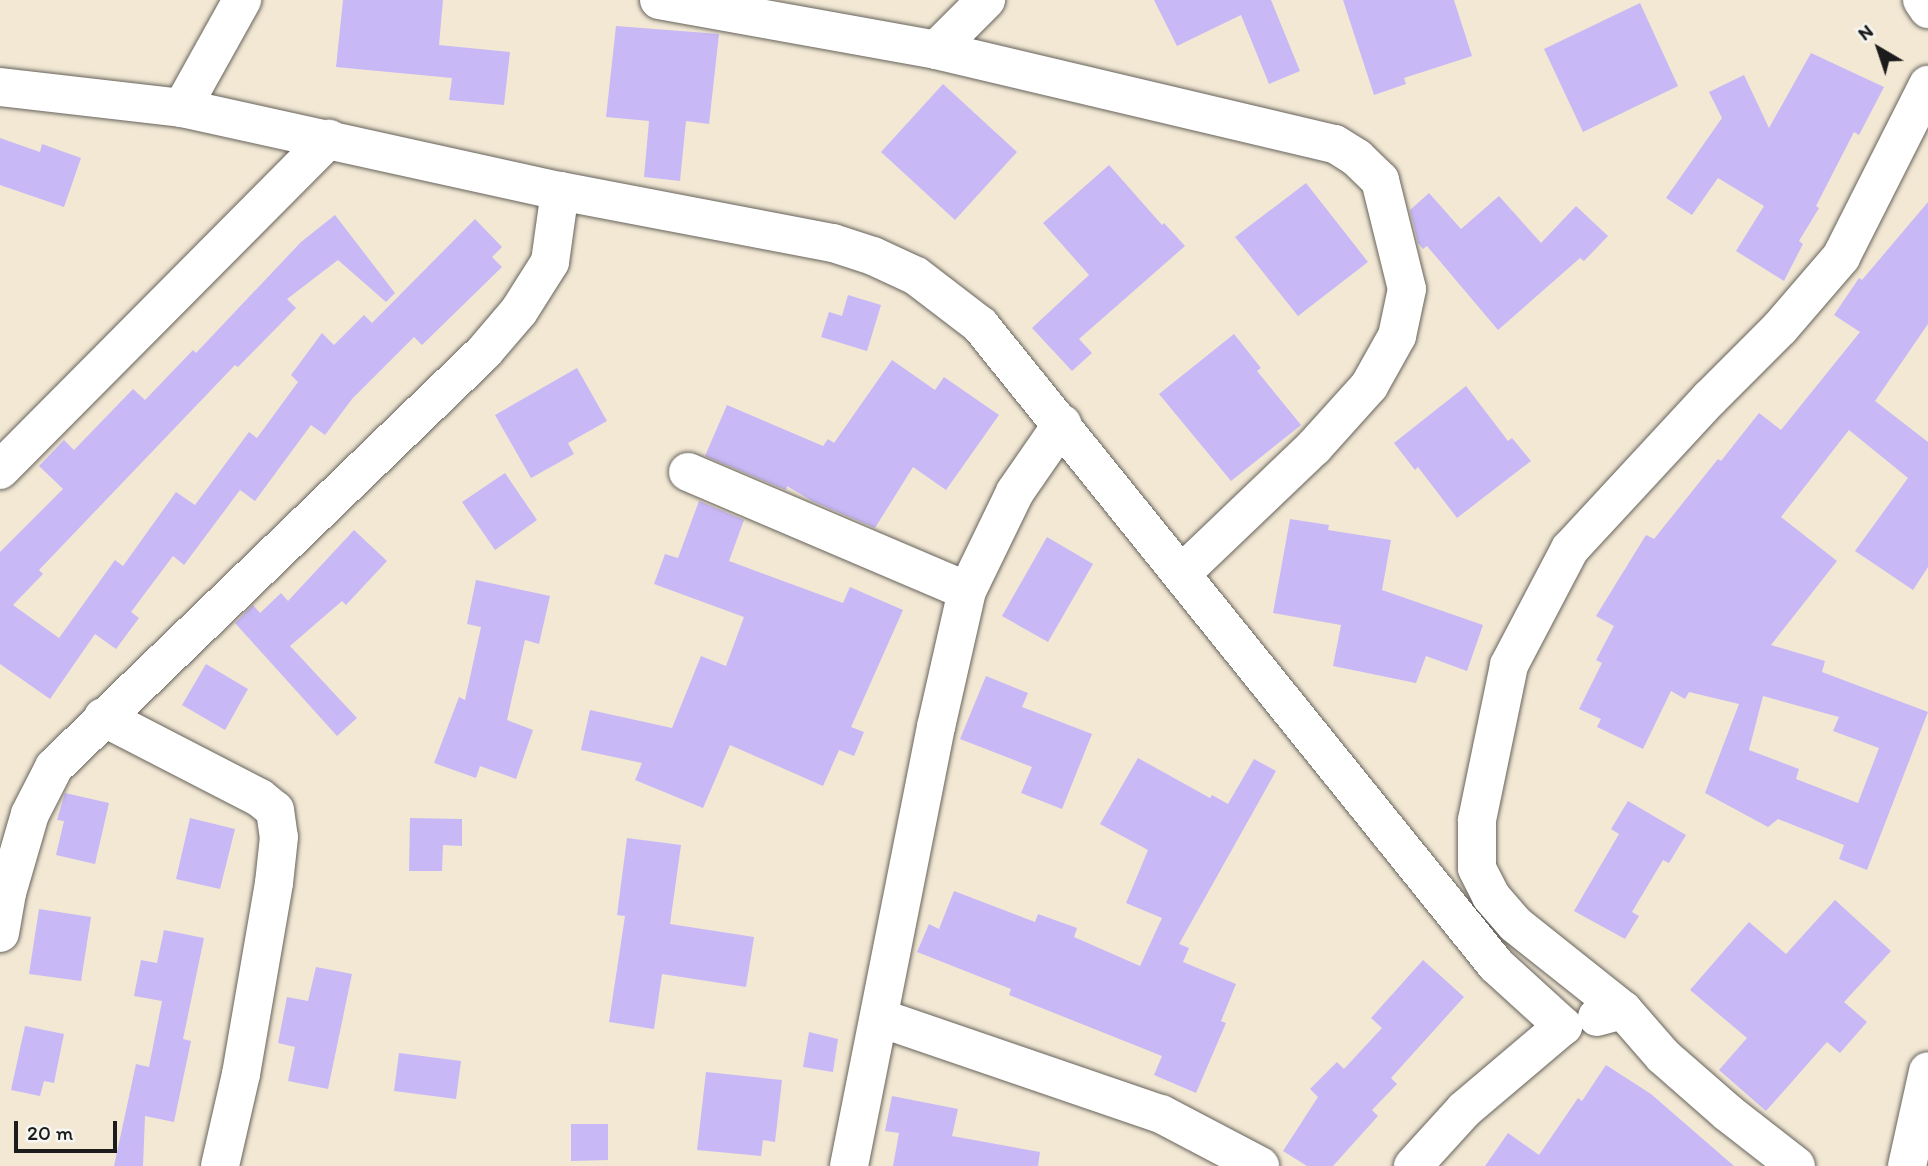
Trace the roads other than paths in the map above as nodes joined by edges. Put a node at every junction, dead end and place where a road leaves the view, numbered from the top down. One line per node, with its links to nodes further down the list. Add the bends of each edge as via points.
1 (242, 0): 9 (street)
2 (659, 0): 6 (street)
3 (986, 0): 6 (street)
4 (1922, 0): 5 (street)
5 (1928, 9)
6 (936, 50): 15 (street, via 1335,144 1380,180 1407,289 1396,336 1369,386 1314,447)
7 (1928, 85): 19 (street, via 1841,257 1780,328 1570,549 1509,665 1477,820 1477,868 1490,896 1516,924)
8 (0, 87): 9 (street)
9 (182, 108): 10 (street)
10 (329, 139): 11 (street); 13 (street)
11 (560, 191): 12 (street, via 832,243 916,276 980,326); 17 (street, via 550,261 519,311 484,352)
12 (1062, 424): 15 (street); 16 (street, via 1015,492)
13 (0, 470)
14 (688, 472): 16 (street)
15 (1182, 573): 21 (street, via 1496,965)
16 (967, 590): 20 (street)
17 (103, 717): 18 (street, via 54,767 30,814); 24 (street, via 275,810 279,837 274,883)
18 (0, 933)
19 (1623, 1010): 21 (street); 28 (street, via 1663,1056)
20 (880, 1018): 25 (street); 26 (street, via 1161,1114)
21 (1563, 1026): 27 (street, via 1464,1110)
22 (1928, 1071): 23 (street)
23 (1922, 1125): 29 (street)
24 (220, 1166)
25 (849, 1166)
26 (1260, 1166)
27 (1413, 1166)
28 (1796, 1166)
29 (1906, 1166)

